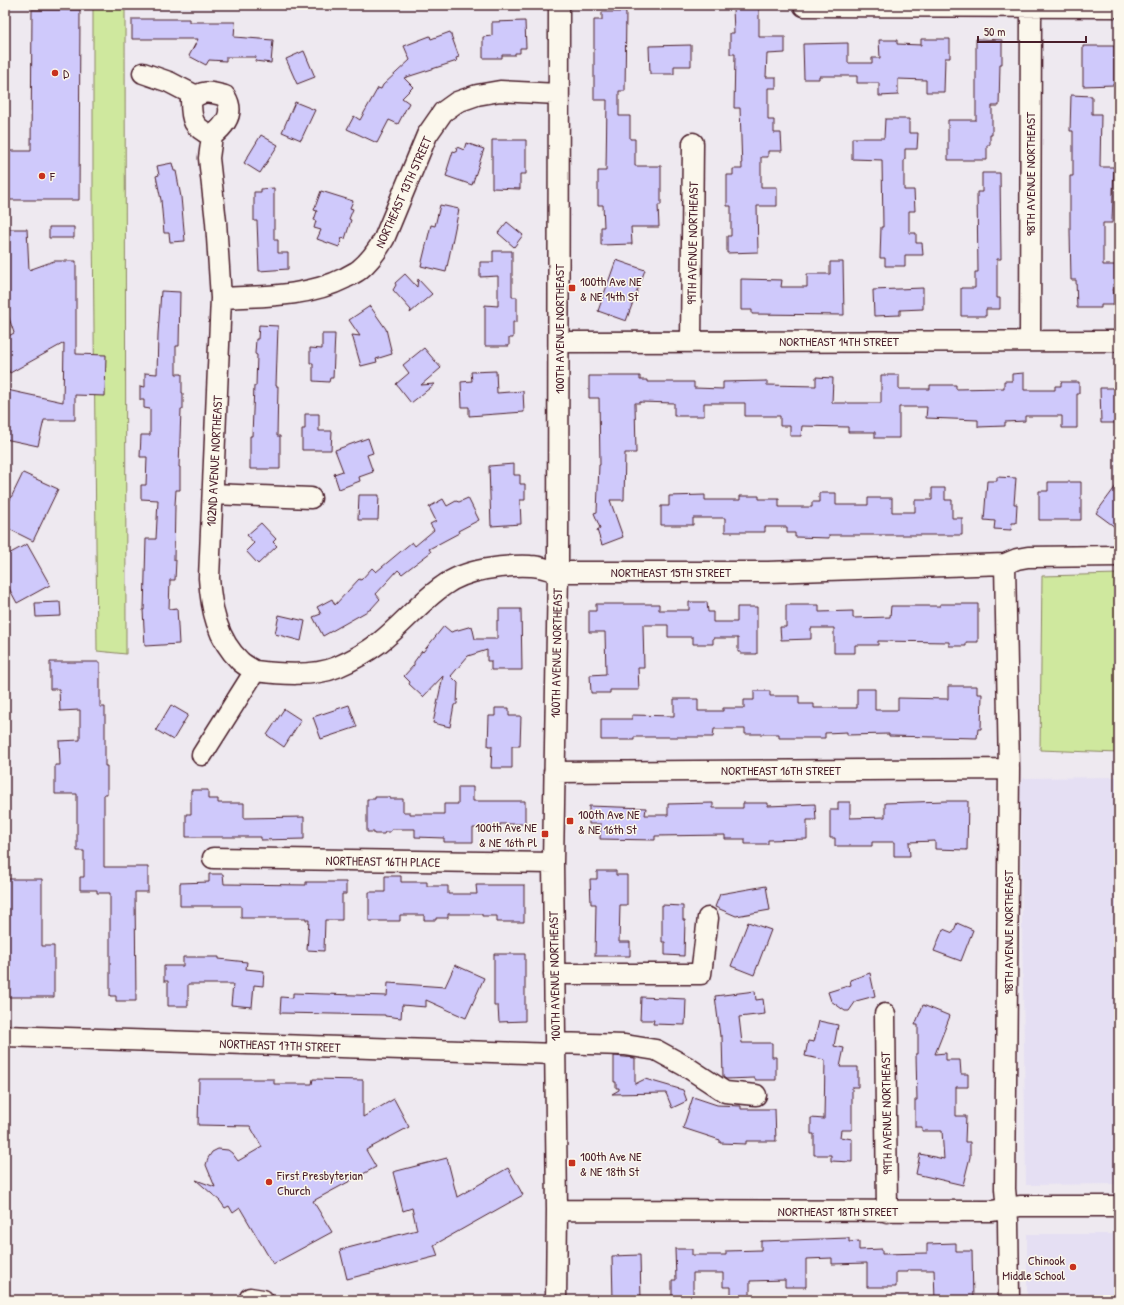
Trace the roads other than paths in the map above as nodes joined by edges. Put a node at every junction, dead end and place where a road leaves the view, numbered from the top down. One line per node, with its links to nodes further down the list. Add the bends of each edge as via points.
1 (559, 5): 6 (street, 100TH AVENUE NORTHEAST)
2 (804, 6): 3 (street)
3 (1031, 7): 4 (street); 11 (street, 98TH AVENUE NORTHEAST)
4 (1119, 8)
5 (143, 73): 7 (street, via 169,82)
6 (558, 94): 10 (street, NORTHEAST 13TH STREET, via 500,91 457,102 443,112 427,135 384,239 375,254 358,271 337,282 311,290 273,296); 13 (street, 100TH AVENUE NORTHEAST)
7 (196, 96): 8 (street, via 191,100 191,116 202,131); 8 (street, via 206,91 225,96 229,102 230,112 221,129)
8 (212, 136): 10 (street, 102ND AVENUE NORTHEAST, via 209,158)
9 (693, 144): 14 (street, 99TH AVENUE NORTHEAST)
10 (221, 298): 15 (street, 102ND AVENUE NORTHEAST)
11 (1030, 341): 12 (street, NORTHEAST 14TH STREET); 14 (street, NORTHEAST 14TH STREET)
12 (1119, 341)
13 (559, 342): 14 (street, NORTHEAST 14TH STREET); 19 (street, 100TH AVENUE NORTHEAST)
14 (691, 342)
15 (213, 494): 16 (street); 20 (street, 102ND AVENUE NORTHEAST, via 208,578 210,600 225,644 240,662)
16 (311, 498)
17 (1119, 556): 18 (street, NORTHEAST 15TH STREET, via 1028,557)
18 (1005, 564): 19 (street, NORTHEAST 15TH STREET, via 768,572); 22 (street, 98TH AVENUE NORTHEAST)
19 (558, 572): 20 (street, NORTHEAST 15TH STREET, via 533,566 510,566 462,575 444,585 379,643 336,668 281,674); 23 (street, 100TH AVENUE NORTHEAST)
20 (255, 671): 21 (street)
21 (202, 755)
22 (1009, 769): 23 (street, NORTHEAST 16TH STREET); 33 (street, 98TH AVENUE NORTHEAST, via 1005,1189)
23 (554, 772): 25 (street, 100TH AVENUE NORTHEAST)
24 (213, 858): 25 (street, NORTHEAST 16TH PLACE)
25 (553, 863): 27 (street, 100TH AVENUE NORTHEAST)
26 (708, 918): 27 (street, via 701,974)
27 (554, 974): 30 (street, 100TH AVENUE NORTHEAST)
28 (884, 1014): 35 (street, 99TH AVENUE NORTHEAST)
29 (5, 1036): 30 (street, NORTHEAST 17TH STREET)
30 (555, 1048): 31 (street, via 624,1045 656,1050 688,1067 725,1092); 34 (street, 100TH AVENUE NORTHEAST)
31 (756, 1095)
32 (1119, 1206): 33 (street, NORTHEAST 18TH STREET)
33 (1007, 1208): 35 (street, NORTHEAST 18TH STREET, via 992,1211); 37 (street, 98TH AVENUE NORTHEAST)
34 (557, 1210): 35 (street, NORTHEAST 18TH STREET); 36 (street, 100TH AVENUE NORTHEAST)
35 (887, 1212)
36 (556, 1300)
37 (1009, 1300)

